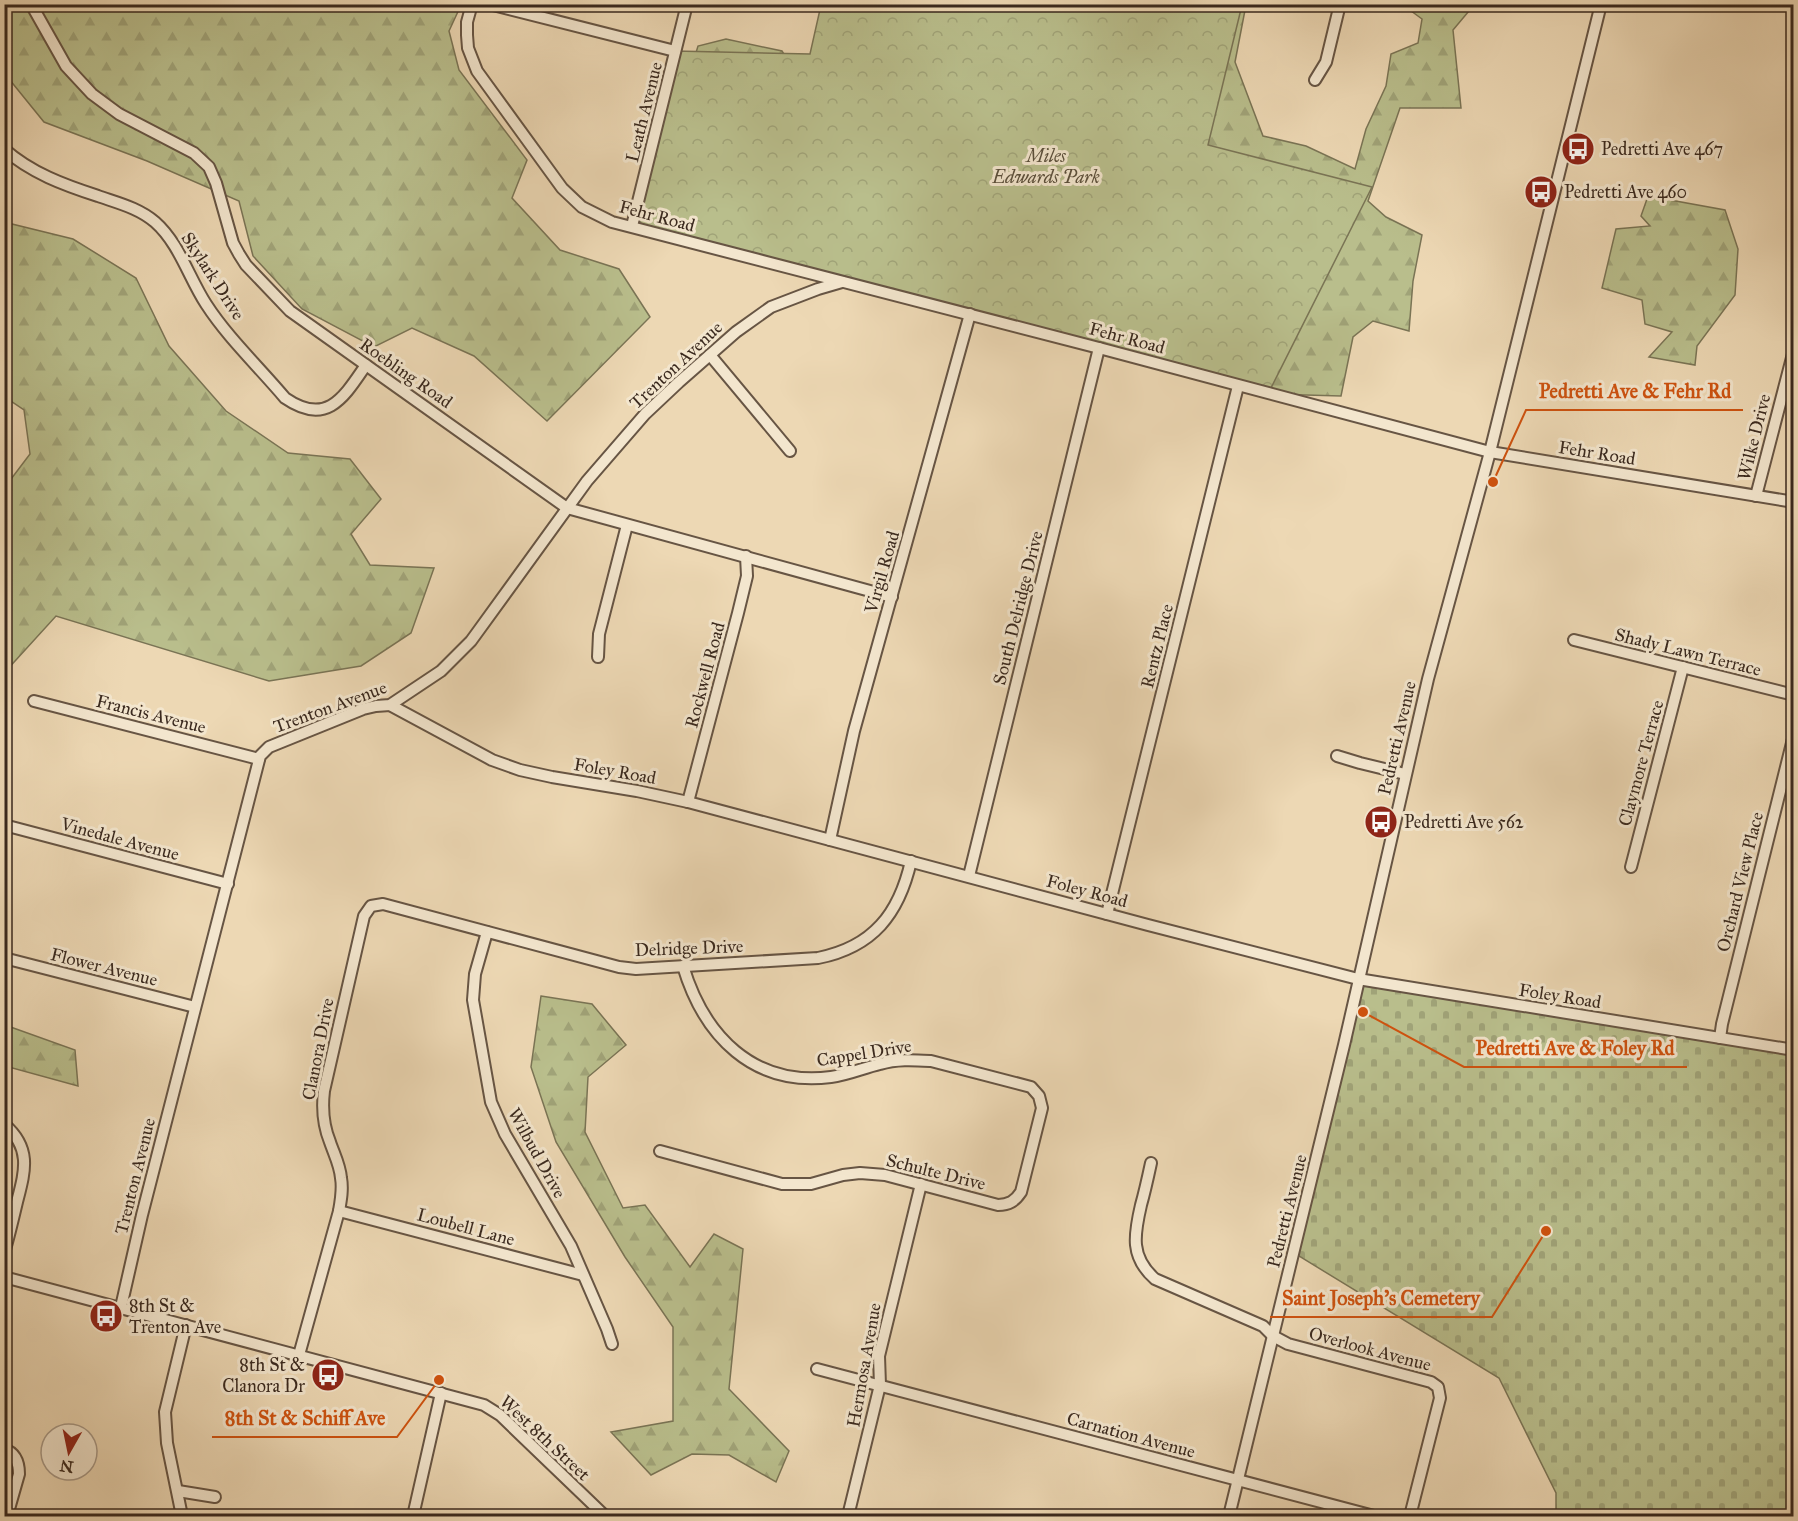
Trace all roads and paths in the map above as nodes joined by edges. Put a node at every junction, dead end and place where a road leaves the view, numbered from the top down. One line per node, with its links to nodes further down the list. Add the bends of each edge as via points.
1 (31, 4): 16 (street, Roebling Road, via 66,66 92,94 119,114 194,153 209,167 233,243 246,265 290,311)
2 (472, 4): 10 (street, Fehr Road, via 467,35 472,60 484,82 562,188 582,207 612,222)
3 (489, 4): 7 (street)
4 (687, 4): 7 (street, Leath Avenue)
5 (1340, 4): 8 (street, via 1326,62)
6 (1601, 4): 19 (street, Pedretti Avenue)
7 (675, 51): 10 (street, Leath Avenue)
8 (1315, 80)
9 (4, 149): 16 (street, Skylark Drive, via 44,176 134,209 156,222 219,321 285,398 296,405 316,410 332,405 345,396)
10 (632, 226): 11 (street, Fehr Road)
11 (843, 282): 12 (street, Fehr Road); 14 (street, Trenton Avenue, via 771,307)
12 (970, 314): 13 (street, Fehr Road); 25 (street, Virgil Road)
13 (1099, 348): 17 (street, Fehr Road); 41 (street, South Delridge Drive)
14 (710, 355): 18 (street); 22 (street, Trenton Avenue, via 645,414)
15 (1793, 357): 20 (street, Wilke Drive)
16 (366, 365): 22 (street, Roebling Road)
17 (1238, 386): 19 (street, Fehr Road); 44 (street, Rentz Place)
18 (790, 451)
19 (1490, 452): 20 (street, Fehr Road); 35 (street, Pedretti Avenue)
20 (1756, 496): 21 (street, Fehr Road)
21 (1794, 502)
22 (567, 508): 23 (street, Roebling Road); 31 (street, Trenton Avenue, via 471,641 441,671)
23 (627, 525): 24 (street, Roebling Road); 27 (street, via 599,634)
24 (746, 556): 25 (street, Roebling Road); 36 (street, Rockwell Road, via 747,576)
25 (892, 597): 38 (street, Virgil Road, via 854,731)
26 (1574, 640): 28 (street, Shady Lawn Terrace)
27 (598, 657)
28 (1683, 667): 29 (street, Shady Lawn Terrace); 40 (street, Claymore Terrace)
29 (1794, 695)
30 (34, 701): 34 (street, Francis Avenue)
31 (390, 705): 34 (street, Trenton Avenue, via 339,718 269,747); 36 (street, Foley Road, via 492,760 520,770)
32 (1794, 735): 50 (street, Orchard View Place)
33 (1337, 756): 35 (street)
34 (259, 759): 42 (street, Trenton Avenue)
35 (1405, 774): 48 (street, Pedretti Avenue)
36 (688, 802): 38 (street, Foley Road)
37 (4, 825): 42 (street, Vinedale Avenue)
38 (830, 840): 39 (street, Foley Road)
39 (911, 861): 41 (street, Foley Road); 47 (street, Delridge Drive, via 890,915 869,937 843,952 818,958)
40 (1631, 867)
41 (969, 876): 44 (street, Foley Road)
42 (228, 884): 49 (street, Trenton Avenue)
43 (388, 906): 45 (street, Delridge Drive); 57 (street, Clanora Drive, via 371,906 364,916 322,1103 325,1129 341,1176)
44 (1107, 914): 48 (street, Foley Road)
45 (487, 932): 47 (street, Delridge Drive, via 619,967); 59 (street, Wilbud Drive, via 475,974 473,1000 491,1102 505,1134 572,1246)
46 (4, 958): 49 (street, Flower Avenue)
47 (683, 966): 52 (street, Cappel Drive, via 695,1000 715,1033 737,1053 766,1070 823,1078 878,1064 914,1060 947,1064)
48 (1358, 979): 50 (street, Foley Road); 63 (street, Pedretti Avenue)
49 (195, 1007): 61 (street, Trenton Avenue)
50 (1720, 1038): 51 (street, Foley Road)
51 (1794, 1050)
52 (1030, 1087): 56 (street, Schulte Drive, via 1039,1096 1042,1108 1017,1198 998,1205)
53 (4, 1124): 58 (street, via 21,1144 25,1165)
54 (660, 1152): 56 (street, Schulte Drive, via 782,1184 811,1184 860,1173)
55 (1152, 1163): 63 (street, Overlook Avenue, via 1135,1230 1137,1251 1144,1267 1155,1280 1263,1326)
56 (921, 1184): 67 (street, Hermosa Avenue, via 879,1356)
57 (339, 1211): 59 (street, Loubell Lane); 65 (street, Clanora Drive)
58 (4, 1253)
59 (584, 1275): 64 (street, Wilbud Drive)
60 (4, 1277): 61 (street, West 8th Street)
61 (121, 1307): 62 (street, West 8th Street)
62 (186, 1325): 65 (street, West 8th Street); 71 (street, via 165,1412 167,1443)
63 (1273, 1336): 70 (street, Pedretti Avenue); 80 (street, Overlook Avenue, via 1288,1344 1438,1387 1440,1398)
64 (612, 1344)
65 (299, 1355): 68 (street, West 8th Street)
66 (817, 1369): 67 (street, Carnation Avenue)
67 (880, 1385): 70 (street, Carnation Avenue); 77 (street, Hermosa Avenue)
68 (441, 1393): 75 (street); 76 (street, West 8th Street, via 494,1410)
69 (4, 1449): 73 (street, via 17,1460 19,1474)
70 (1238, 1481): 78 (street, Pedretti Avenue); 79 (street, Carnation Avenue)
71 (178, 1491): 72 (street); 74 (street)
72 (215, 1497)
73 (8, 1516)
74 (183, 1516)
75 (413, 1516)
76 (604, 1516)
77 (848, 1516)
78 (1229, 1516)
79 (1374, 1516)
80 (1410, 1516)

